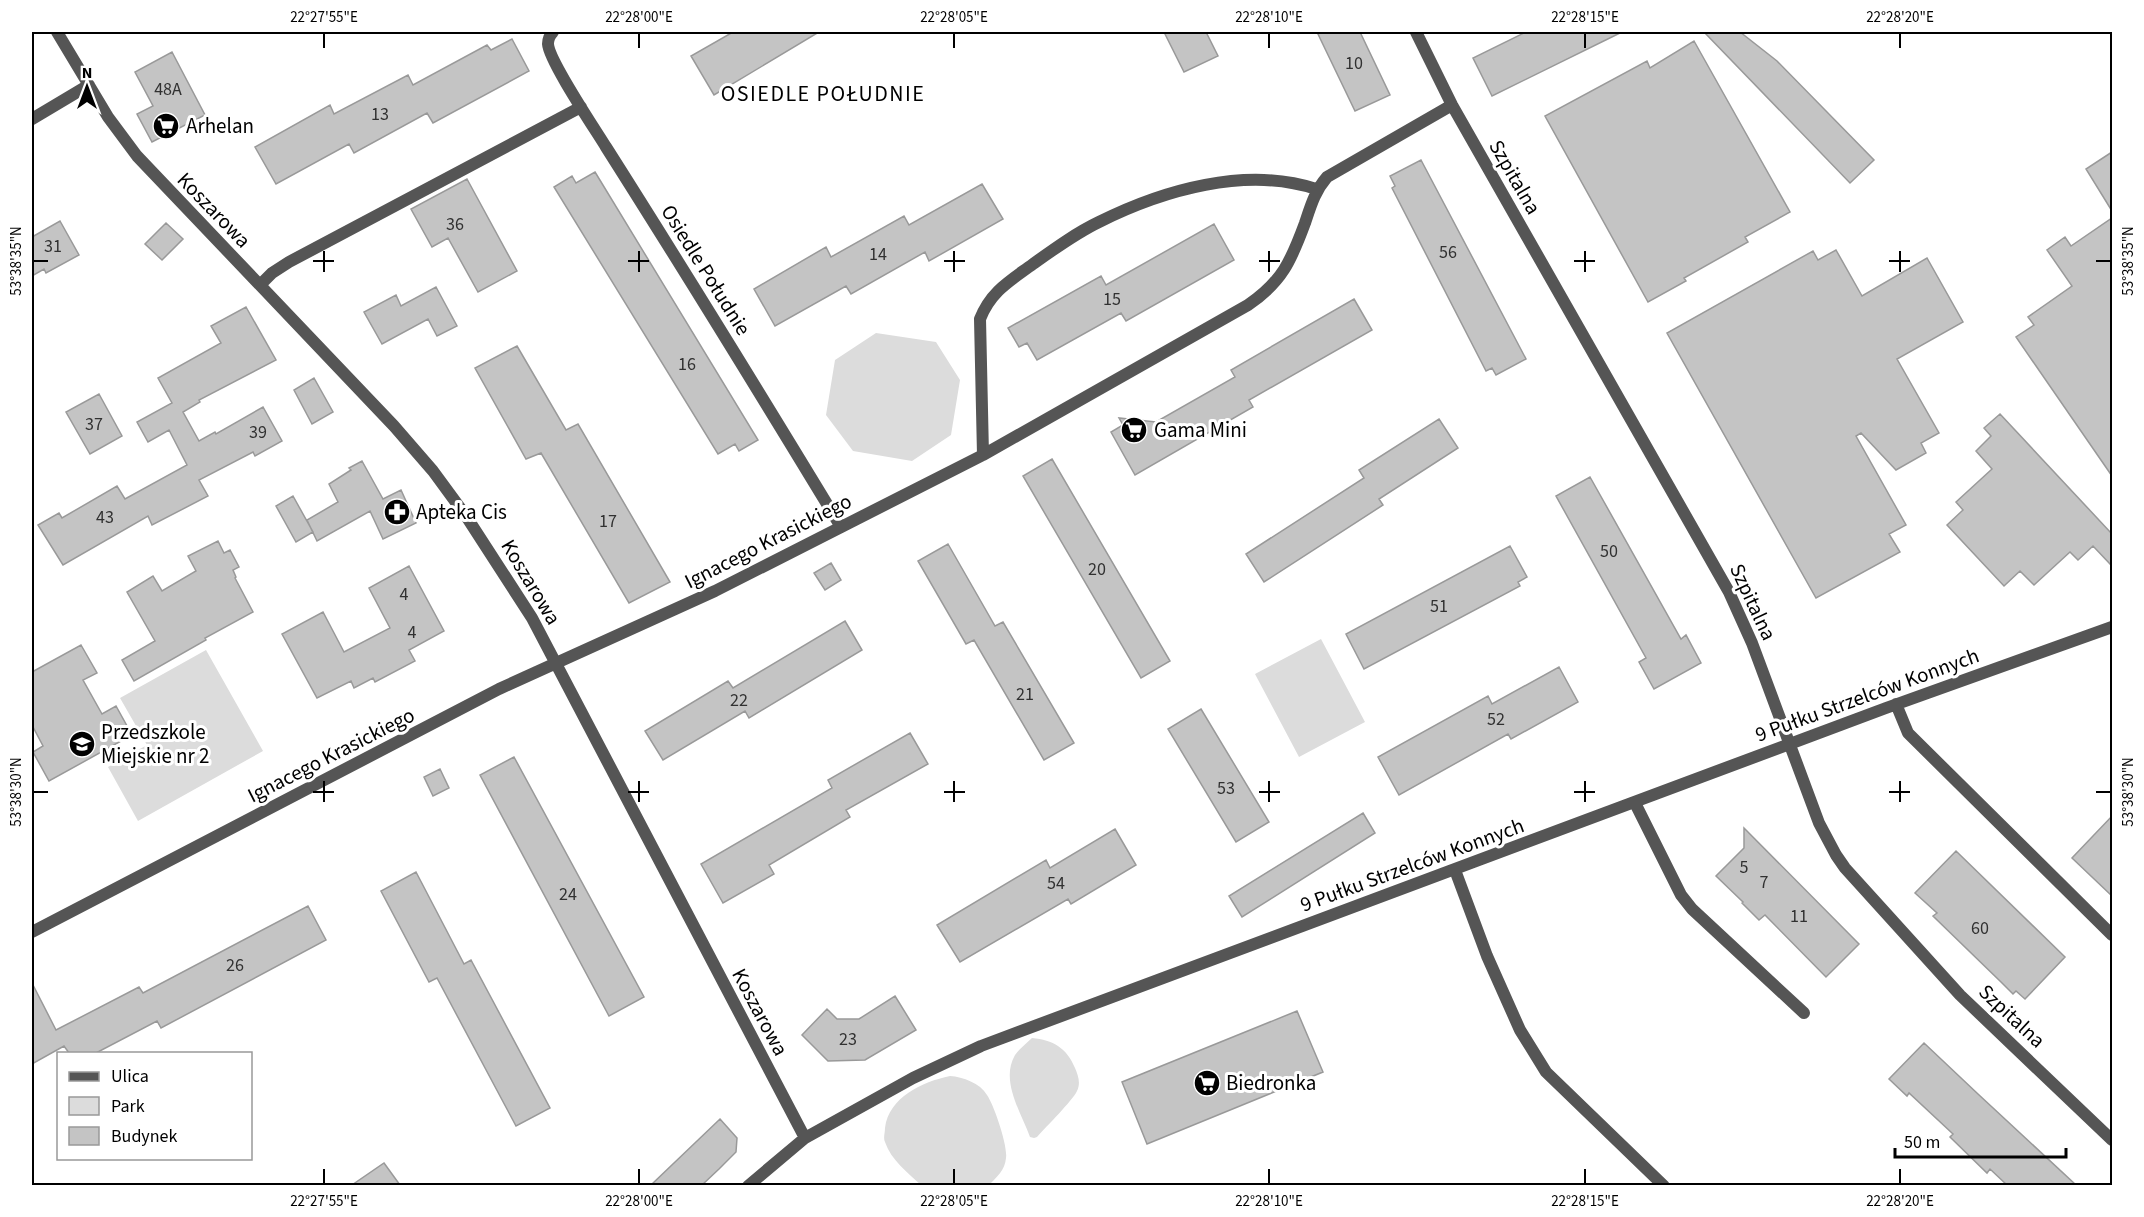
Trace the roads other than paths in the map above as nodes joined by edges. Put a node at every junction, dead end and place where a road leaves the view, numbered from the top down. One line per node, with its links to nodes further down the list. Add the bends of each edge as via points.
1 (57, 32): 4 (street, Koszarowa)
2 (553, 32): 6 (street, Osiedle Południe, via 548,44 551,54)
3 (1416, 32): 5 (street, Szpitalna)
4 (89, 86): 7 (street); 9 (street, Koszarowa, via 137,156)
5 (1452, 105): 8 (street, via 1327,177); 15 (street, Szpitalna, via 1724,582)
6 (580, 107): 9 (street, via 289,262); 11 (street, Osiedle Południe)
7 (32, 119)
8 (1316, 189): 10 (street, Ignacego Krasickiego, via 1296,247 1282,274 1264,294); 10 (street, via 1258,180 1174,193 1097,222 1002,287 986,304 980,319)
9 (260, 285): 13 (street, Koszarowa, via 433,471 499,566)
10 (982, 455): 11 (street, Ignacego Krasickiego)
11 (841, 527): 13 (street, Ignacego Krasickiego, via 715,591)
12 (2112, 627): 14 (street, 9 Pułku Strzelców Konnych)
13 (555, 663): 18 (street, Ignacego Krasickiego); 21 (street, Koszarowa)
14 (1896, 704): 15 (street, 9 Pułku Strzelców Konnych); 19 (street, via 1908,733)
15 (1791, 745): 16 (street, 9 Pułku Strzelców Konnych); 22 (street, Szpitalna, via 1819,823 1845,868 1960,995)
16 (1635, 803): 17 (street, 9 Pułku Strzelców Konnych); 20 (street, via 1687,902)
17 (1455, 870): 21 (street, 9 Pułku Strzelców Konnych, via 981,1047 913,1078); 24 (street, via 1520,1030 1546,1072)
18 (32, 932)
19 (2112, 935)
20 (1804, 1013)
21 (805, 1138): 23 (street, 9 Pułku Strzelców Konnych)
22 (2112, 1140)
23 (748, 1185)
24 (1664, 1185)

